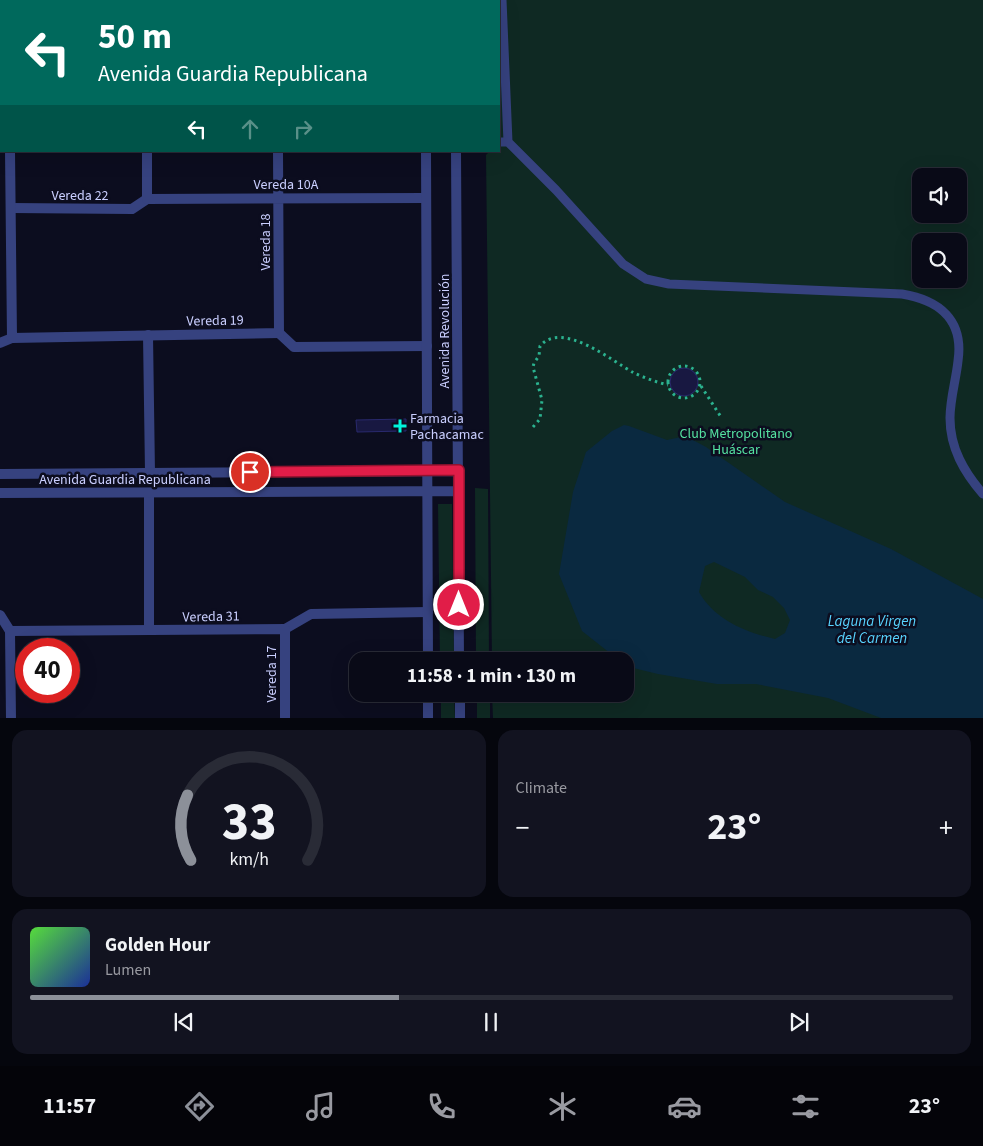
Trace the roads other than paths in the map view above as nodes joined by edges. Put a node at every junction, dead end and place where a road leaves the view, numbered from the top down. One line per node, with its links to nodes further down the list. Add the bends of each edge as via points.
1 (502, 0): 2 (lane)
2 (503, 142): 25 (lane, via 556,190 623,264 646,279 669,284 902,294 938,306 952,321 958,342 950,419 954,446 961,465)
3 (10, 152): 11 (street)
4 (147, 152): 10 (street)
5 (278, 152): 8 (street, Vereda 18)
6 (426, 152): 9 (street, Avenida Revolución)
7 (456, 152): 17 (street, Avenida Revolución)
8 (279, 198): 9 (street, Vereda 10A); 10 (street, Vereda 10A); 12 (street, Vereda 18)
9 (426, 198): 16 (street, Avenida Revolución)
10 (147, 199): 11 (street, Vereda 22, via 132,208)
11 (11, 208): 14 (street)
12 (280, 333): 13 (street, Vereda 19); 16 (street, via 294,347)
13 (148, 335): 14 (street, Vereda 19); 19 (street)
14 (12, 338): 15 (street, Vereda 19)
15 (0, 343)
16 (427, 346): 18 (street, Avenida Revolución)
17 (459, 470): 18 (street, Avenida Guardia Republicana); 21 (street, Avenida Revolución)
18 (428, 471): 19 (street, Avenida Guardia Republicana); 22 (street, Avenida Revolución)
19 (150, 473): 20 (street, Avenida Guardia Republicana)
20 (0, 474)
21 (459, 491): 22 (street, Avenida Guardia Republicana); 32 (street, Avenida Revolución)
22 (428, 492): 24 (street, Avenida Guardia Republicana); 26 (street, Avenida Revolución)
23 (0, 493): 24 (street, Avenida Guardia Republicana)
24 (149, 493): 29 (street)
25 (983, 494)
26 (428, 612): 28 (street, Vereda 31, via 311,614); 31 (street, Avenida Revolución)
27 (0, 615): 30 (street)
28 (285, 629): 29 (street, Vereda 31); 36 (street, Vereda 17)
29 (149, 630): 30 (street, Vereda 31)
30 (10, 632): 35 (street)
31 (428, 652)
32 (460, 652)
33 (428, 702): 37 (street)
34 (460, 702): 38 (street)
35 (11, 718)
36 (285, 718)
37 (428, 718)
38 (460, 718)

